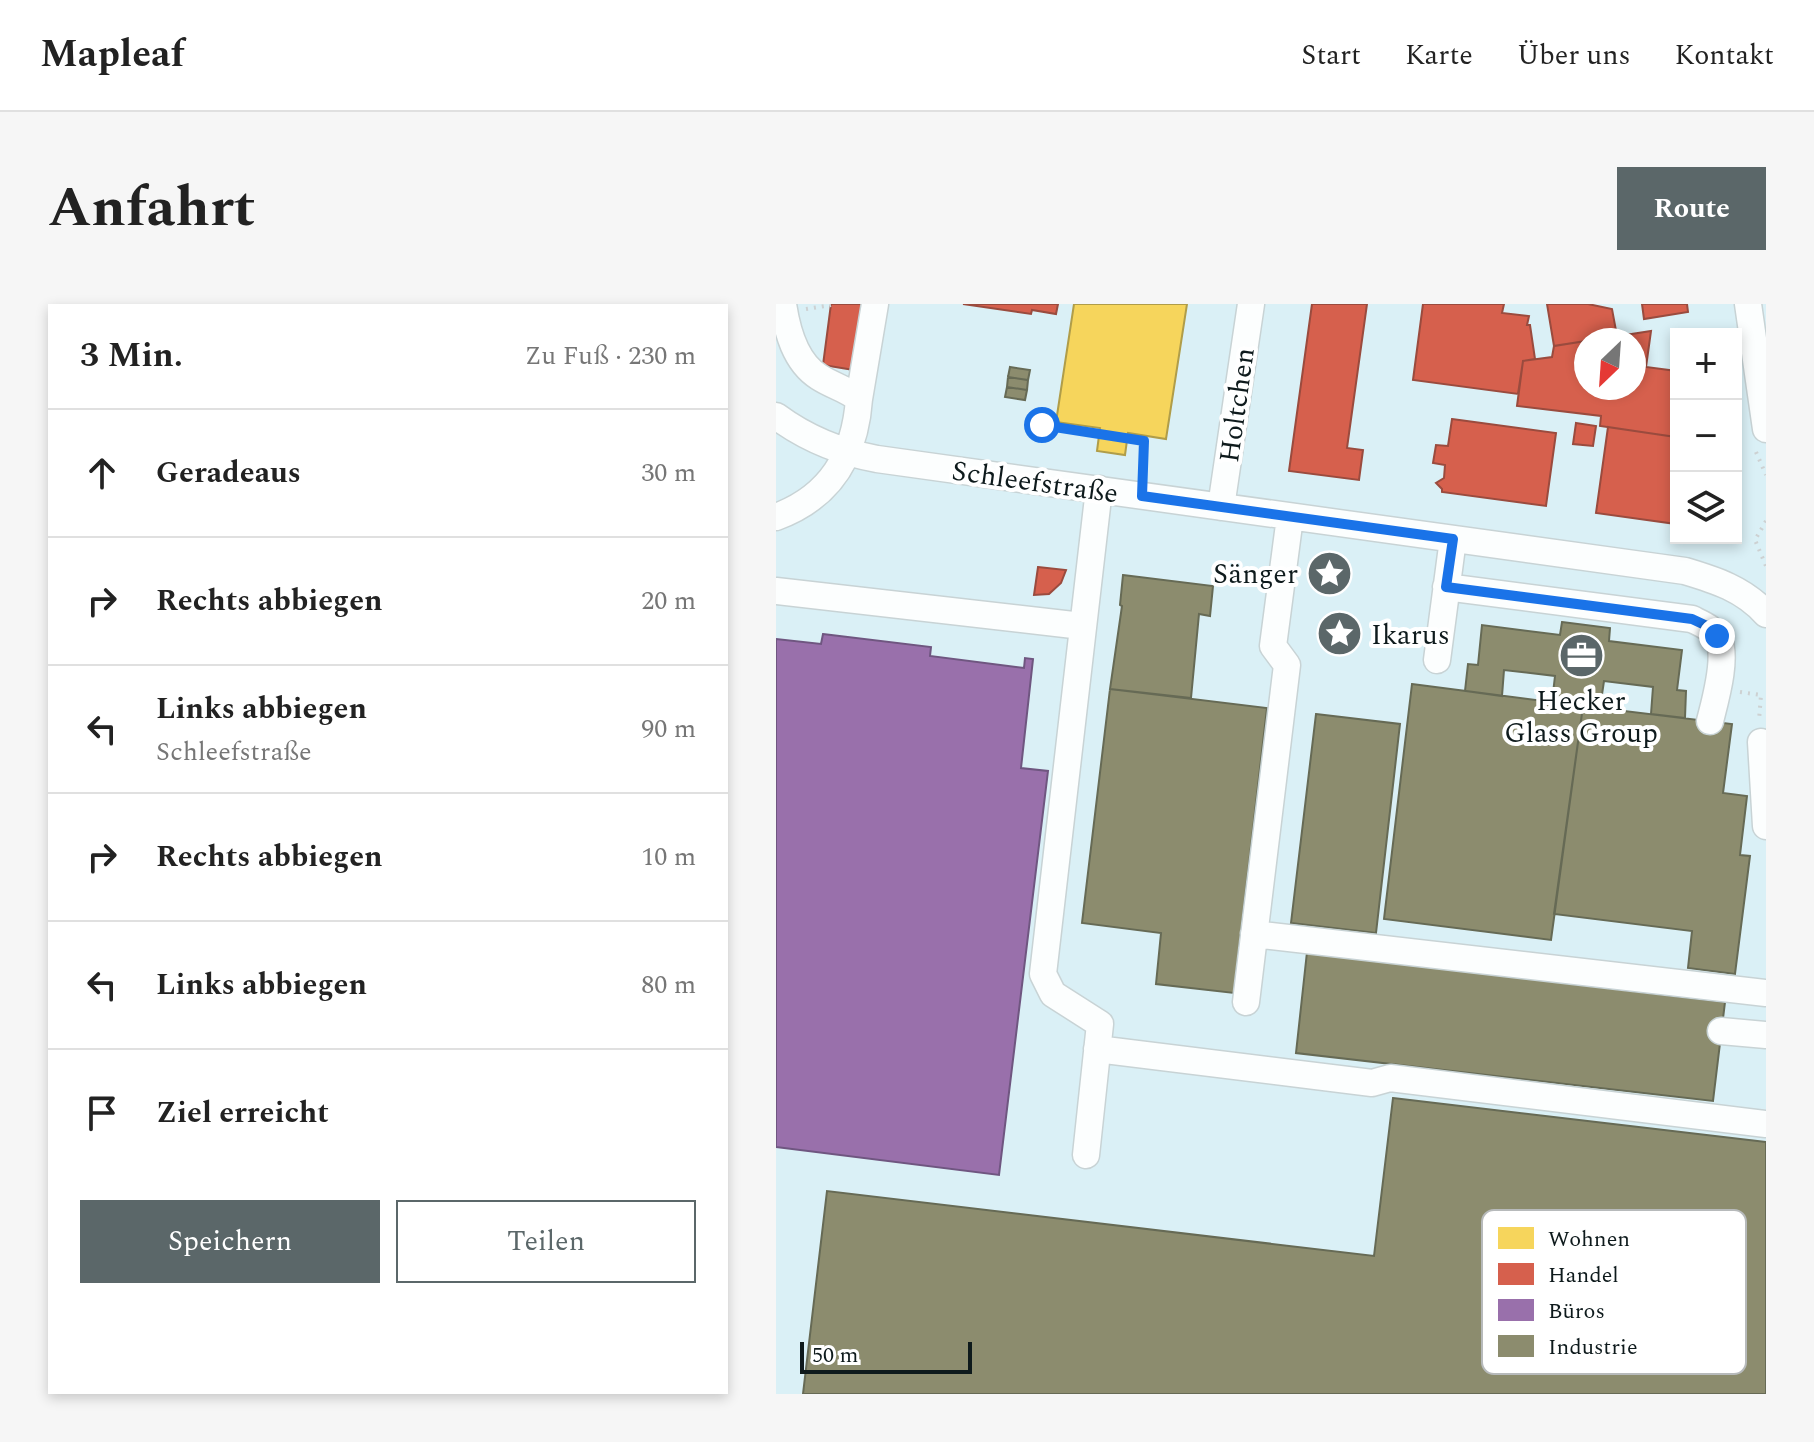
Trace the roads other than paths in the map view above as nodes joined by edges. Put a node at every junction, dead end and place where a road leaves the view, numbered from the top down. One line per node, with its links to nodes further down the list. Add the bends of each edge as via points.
1 (783, 304): 6 (street, via 804,366)
2 (875, 304): 6 (street)
3 (1251, 304): 11 (street, Holtchen)
4 (1748, 304): 5 (street)
5 (1762, 372): 8 (street)
6 (859, 399): 9 (street)
7 (776, 416): 9 (street, Schleefstraße)
8 (1766, 429)
9 (848, 453): 10 (street, Schleefstraße); 12 (street, via 815,498)
10 (1099, 489): 11 (street, Schleefstraße); 18 (street)
11 (1221, 507): 13 (street, Schleefstraße)
12 (776, 517)
13 (1290, 517): 14 (street, Schleefstraße); 23 (street, via 1273,646 1287,665)
14 (1453, 539): 15 (street); 17 (street, Schleefstraße, via 1685,571 1727,585)
15 (1446, 587): 19 (street); 20 (street, via 1692,619 1707,626 1722,648)
16 (776, 591): 18 (street)
17 (1766, 614)
18 (1082, 626): 28 (street, via 1043,974 1053,994 1100,1024)
19 (1437, 660)
20 (1710, 721)
21 (1761, 742): 22 (street)
22 (1766, 826)
23 (1254, 934): 24 (street); 25 (street)
24 (1766, 993)
25 (1246, 1002)
26 (1721, 1031): 27 (street)
27 (1766, 1035)
28 (1097, 1049): 29 (street); 30 (street)
29 (1766, 1124)
30 (1086, 1155)

